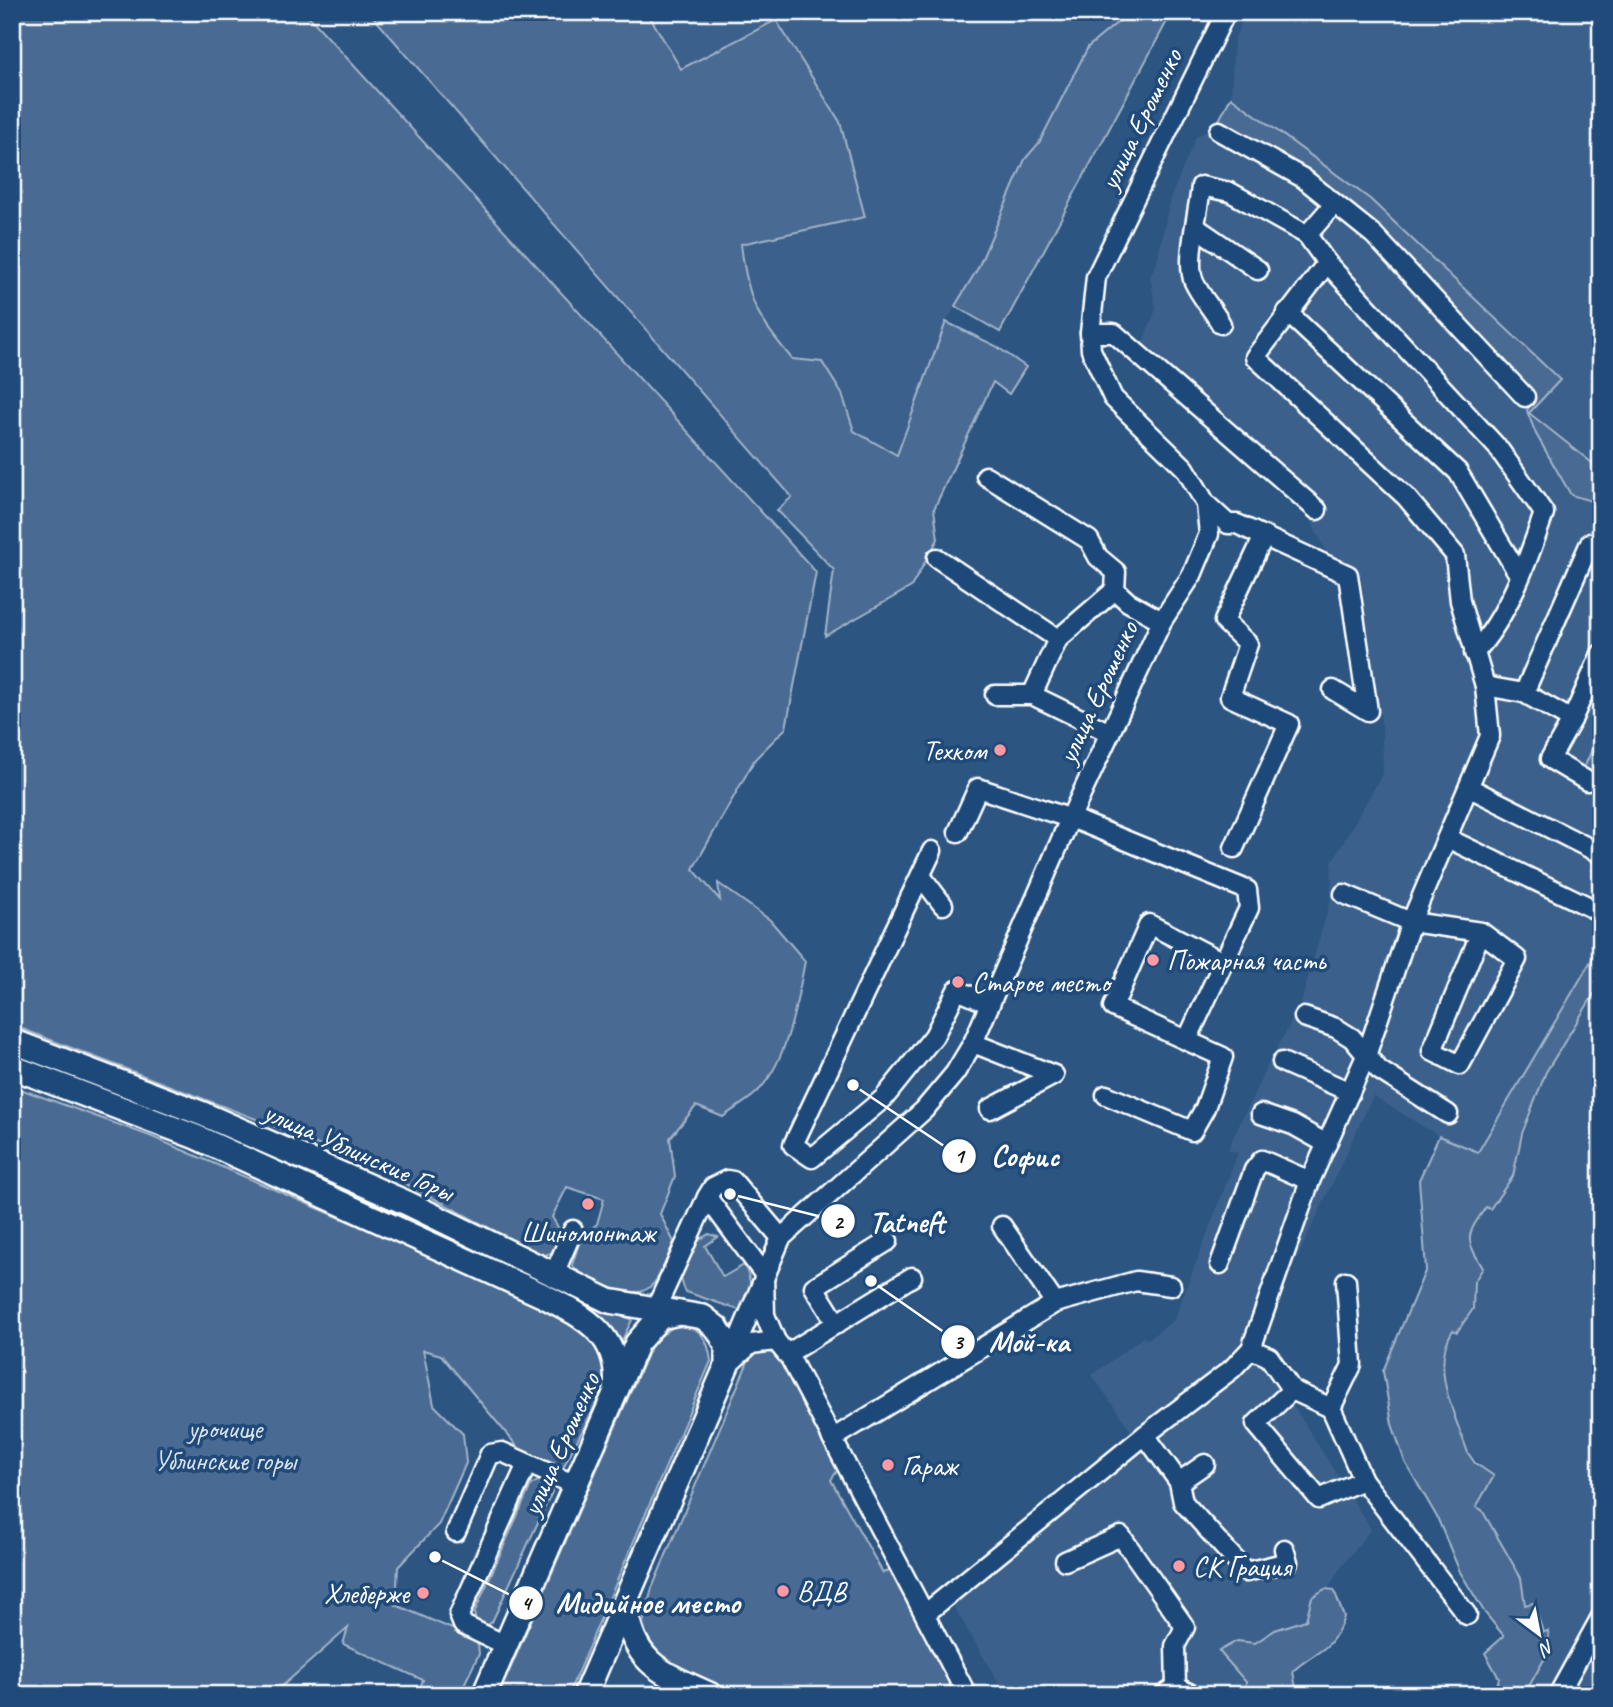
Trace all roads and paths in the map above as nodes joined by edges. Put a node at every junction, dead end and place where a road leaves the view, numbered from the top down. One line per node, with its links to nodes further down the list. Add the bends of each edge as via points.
1 (1226, 12): 10 (street, улица Ерошенко, via 1096,277)
2 (1219, 131): 3 (street, via 1303,178)
3 (1334, 204): 5 (street); 11 (street, via 1374,235)
4 (1197, 228): 5 (street, via 1201,186 1230,191); 7 (street); 9 (street, via 1189,262 1194,282)
5 (1307, 235): 6 (street)
6 (1327, 263): 8 (street); 18 (street, via 1498,448 1544,513)
7 (1258, 270)
8 (1287, 313): 18 (street, via 1458,472); 22 (street, via 1255,357 1406,497 1455,555 1460,601)
9 (1221, 324)
10 (1090, 333): 13 (street, улица Ерошенко, via 1091,350 1113,398 1185,468); 14 (street, via 1114,332)
11 (1525, 397)
12 (986, 476): 19 (street, via 1089,540 1098,557 1116,572)
13 (1206, 504): 15 (street, via 1228,524); 20 (street, улица Ерошенко, via 1209,534 1192,575)
14 (1317, 510)
15 (1264, 536): 25 (street, via 1348,575 1368,711); 36 (street, via 1224,621 1248,644 1230,697 1289,724)
16 (1590, 543): 26 (street)
17 (937, 558): 21 (street)
18 (1519, 575): 22 (street, via 1488,638)
19 (1115, 590): 20 (street); 21 (street)
20 (1163, 621): 30 (street, улица Ерошенко)
21 (1058, 639): 28 (street)
22 (1474, 653): 24 (street)
23 (1601, 654): 29 (street)
24 (1485, 686): 26 (street); 32 (street, via 1490,736)
25 (1333, 690)
26 (1524, 693): 29 (street)
27 (995, 695): 28 (street)
28 (1032, 695): 30 (street)
29 (1572, 720): 31 (street, via 1550,759)
30 (1110, 733): 33 (street, улица Ерошенко)
31 (1587, 781)
32 (1470, 788): 35 (street); 38 (street)
33 (1069, 821): 34 (street, via 978,788); 45 (street, via 1247,890 1249,908); 46 (street, улица Ерошенко)
34 (958, 832)
35 (1447, 838): 42 (street); 43 (street)
36 (1234, 848)
37 (932, 851): 39 (street)
38 (1601, 854)
39 (921, 876): 41 (street); 46 (street, via 793,1145 812,1158 884,1098 934,1036 957,989)
40 (1344, 894): 43 (street)
41 (943, 905)
42 (1598, 911)
43 (1411, 922): 44 (street); 51 (street)
44 (1481, 932): 44 (street, via 1517,959 1460,1065 1432,1051)
45 (1223, 962): 48 (street); 48 (street, via 1149,924 1113,1007)
46 (990, 1004): 50 (street, улица Ерошенко)
47 (1304, 1017): 51 (street, via 1352,1038)
48 (1187, 1040): 55 (street, via 1223,1057 1192,1131)
49 (12, 1041): 67 (main road, улица Ублинские Горы, via 203,1114 407,1203)
50 (973, 1043): 56 (street, via 1054,1075); 64 (street, улица Ерошенко, via 924,1110)
51 (1366, 1056): 54 (street); 58 (street, via 1379,1070)
52 (1282, 1062): 54 (street)
53 (12, 1067): 80 (main road, улица Ублинские Горы, via 196,1137 544,1296 583,1317 613,1350 618,1368)
54 (1350, 1093): 59 (street)
55 (1107, 1095)
56 (990, 1109)
57 (1261, 1114): 59 (street)
58 (1448, 1114)
59 (1327, 1143): 60 (street)
60 (1310, 1181): 66 (street, via 1262,1160 1254,1170); 78 (street)
61 (707, 1197): 64 (street, via 713,1187 733,1181); 68 (street); 73 (street)
62 (1002, 1226): 72 (street)
63 (573, 1230): 67 (street)
64 (781, 1238): 68 (street, улица Ерошенко)
65 (888, 1241): 75 (street, via 814,1287)
66 (1220, 1264)
67 (554, 1274): 73 (main road, улица Ублинские Горы, via 609,1301)
68 (764, 1274): 76 (street, улица Ерошенко); 77 (street, via 765,1315)
69 (912, 1277): 75 (street, улица Ерошенко)
70 (1346, 1281): 82 (street, via 1352,1365)
71 (1171, 1286): 72 (street, via 1136,1281)
72 (1055, 1303): 84 (street)
73 (656, 1308): 74 (main road, улица Ублинские Горы)
74 (691, 1315): 76 (street); 79 (main road, via 717,1328 727,1345); 80 (main road, улица Ерошенко, via 660,1317 648,1328)
75 (837, 1324): 77 (street, улица Ерошенко)
76 (743, 1327): 77 (street); 79 (street, улица Ерошенко)
77 (781, 1348): 79 (street, улица Ерошенко, via 751,1344); 84 (street)
78 (1251, 1349): 81 (street, via 1269,1357); 83 (street, via 1231,1370)
79 (727, 1365): 93 (main road, улица Ерошенко)
80 (616, 1389): 89 (main road, улица Ерошенко)
81 (1292, 1390): 82 (street); 87 (street, via 1256,1424 1319,1499)
82 (1331, 1408): 87 (street)
83 (1145, 1435): 88 (street); 94 (street)
84 (832, 1439): 94 (street)
85 (527, 1464): 89 (street); 90 (street, via 502,1452 490,1454); 97 (street, via 459,1615 463,1625)
86 (1205, 1464): 88 (street)
87 (1363, 1480): 95 (street)
88 (1179, 1482): 91 (street, via 1183,1502 1246,1572 1288,1562)
89 (575, 1485): 97 (main road, улица Ерошенко)
90 (456, 1532)
91 (1284, 1549)
92 (1065, 1561): 98 (street, via 1121,1536 1185,1627 1175,1646)
93 (625, 1604): 100 (main road, улица Ерошенко); 101 (main road, via 628,1630 640,1654 662,1672)
94 (925, 1614): 102 (street)
95 (1467, 1615)
96 (1601, 1617): 104 (street)
97 (505, 1645): 99 (main road, улица Ерошенко)
98 (1170, 1691): 103 (street)
99 (484, 1695)
100 (585, 1695)
101 (711, 1695)
102 (967, 1695)
103 (1193, 1695)
104 (1558, 1695)

